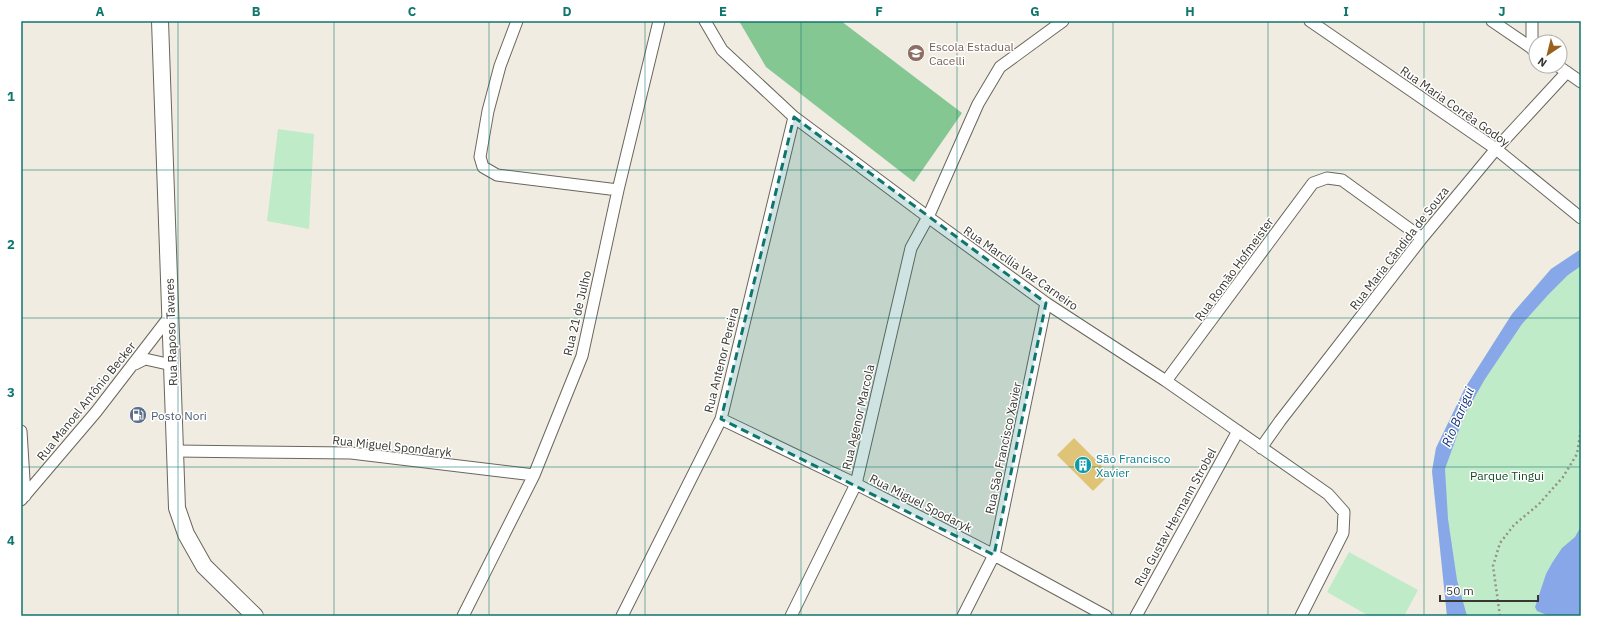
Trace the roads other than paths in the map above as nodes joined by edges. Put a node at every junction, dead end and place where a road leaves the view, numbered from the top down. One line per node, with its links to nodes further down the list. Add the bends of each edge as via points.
1 (160, 21): 21 (main road, Rua Raposo Tavares)
2 (517, 21): 16 (street, via 500,66 488,111 480,157 483,167 497,175)
3 (659, 21): 16 (street, Rua 21 de Julho)
4 (705, 21): 14 (street, Rua Marcília Vaz Carneiro, via 722,50)
5 (1063, 21): 17 (street, Rua Agenor Marcola, via 1000,67 978,104)
6 (1310, 21): 15 (street, Rua Maria Corrêa Godoy)
7 (1492, 21): 10 (street)
8 (1532, 21): 9 (street)
9 (1533, 34)
10 (1528, 46)
11 (1568, 73): 13 (street)
12 (1558, 74): 15 (street, Rua Maria Cândida de Souza)
13 (1581, 82)
14 (794, 117): 17 (street, Rua Marcília Vaz Carneiro); 25 (street, Rua Antenor Pereira)
15 (1496, 149): 18 (street, Rua Maria Corrêa Godoy); 19 (street, Rua Maria Cândida de Souza)
16 (618, 190): 30 (street, Rua 21 de Julho, via 582,356)
17 (928, 217): 20 (street, Rua Marcília Vaz Carneiro); 31 (street, Rua Agenor Marcola, via 911,248)
18 (1581, 218)
19 (1422, 238): 24 (street, Rua Romão Hofmeister, via 1342,180 1327,178 1313,183); 28 (street, Rua Maria Cândida de Souza)
20 (1046, 304): 24 (street, Rua Marcília Vaz Carneiro); 33 (street, Rua São Francisco Xavier)
21 (170, 316): 22 (main road, Rua Raposo Tavares); 23 (street, Rua Manoel Antônio Becker)
22 (172, 364): 23 (street, via 145,359); 29 (main road, Rua Raposo Tavares)
23 (132, 366): 32 (street, Rua Manoel Antônio Becker)
24 (1166, 382): 27 (street, Rua Marcília Vaz Carneiro)
25 (721, 419): 31 (street, Rua Miguel Spodaryk); 36 (street, Rua Antenor Pereira)
26 (21, 431): 32 (street)
27 (1238, 431): 28 (street, Rua Marcília Vaz Carneiro); 40 (street, Rua Gustav Hermann Strobel)
28 (1261, 448): 41 (street, Rua Marcília Vaz Carneiro, via 1328,494 1344,512 1343,533)
29 (176, 451): 30 (street, Rua Miguel Spondaryk, via 351,453); 34 (main road, Rua Raposo Tavares, via 177,508 186,534 204,566)
30 (534, 475): 35 (street, Rua 21 de Julho)
31 (856, 484): 33 (street, Rua Miguel Spodaryk); 37 (street, Rua Agenor Marcola)
32 (23, 498)
33 (994, 555): 38 (street, Rua São Francisco Xavier); 39 (street, Rua Miguel Spodaryk)
34 (255, 616)
35 (463, 616)
36 (622, 616)
37 (791, 616)
38 (963, 616)
39 (1106, 616)
40 (1136, 616)
41 (1300, 616)

